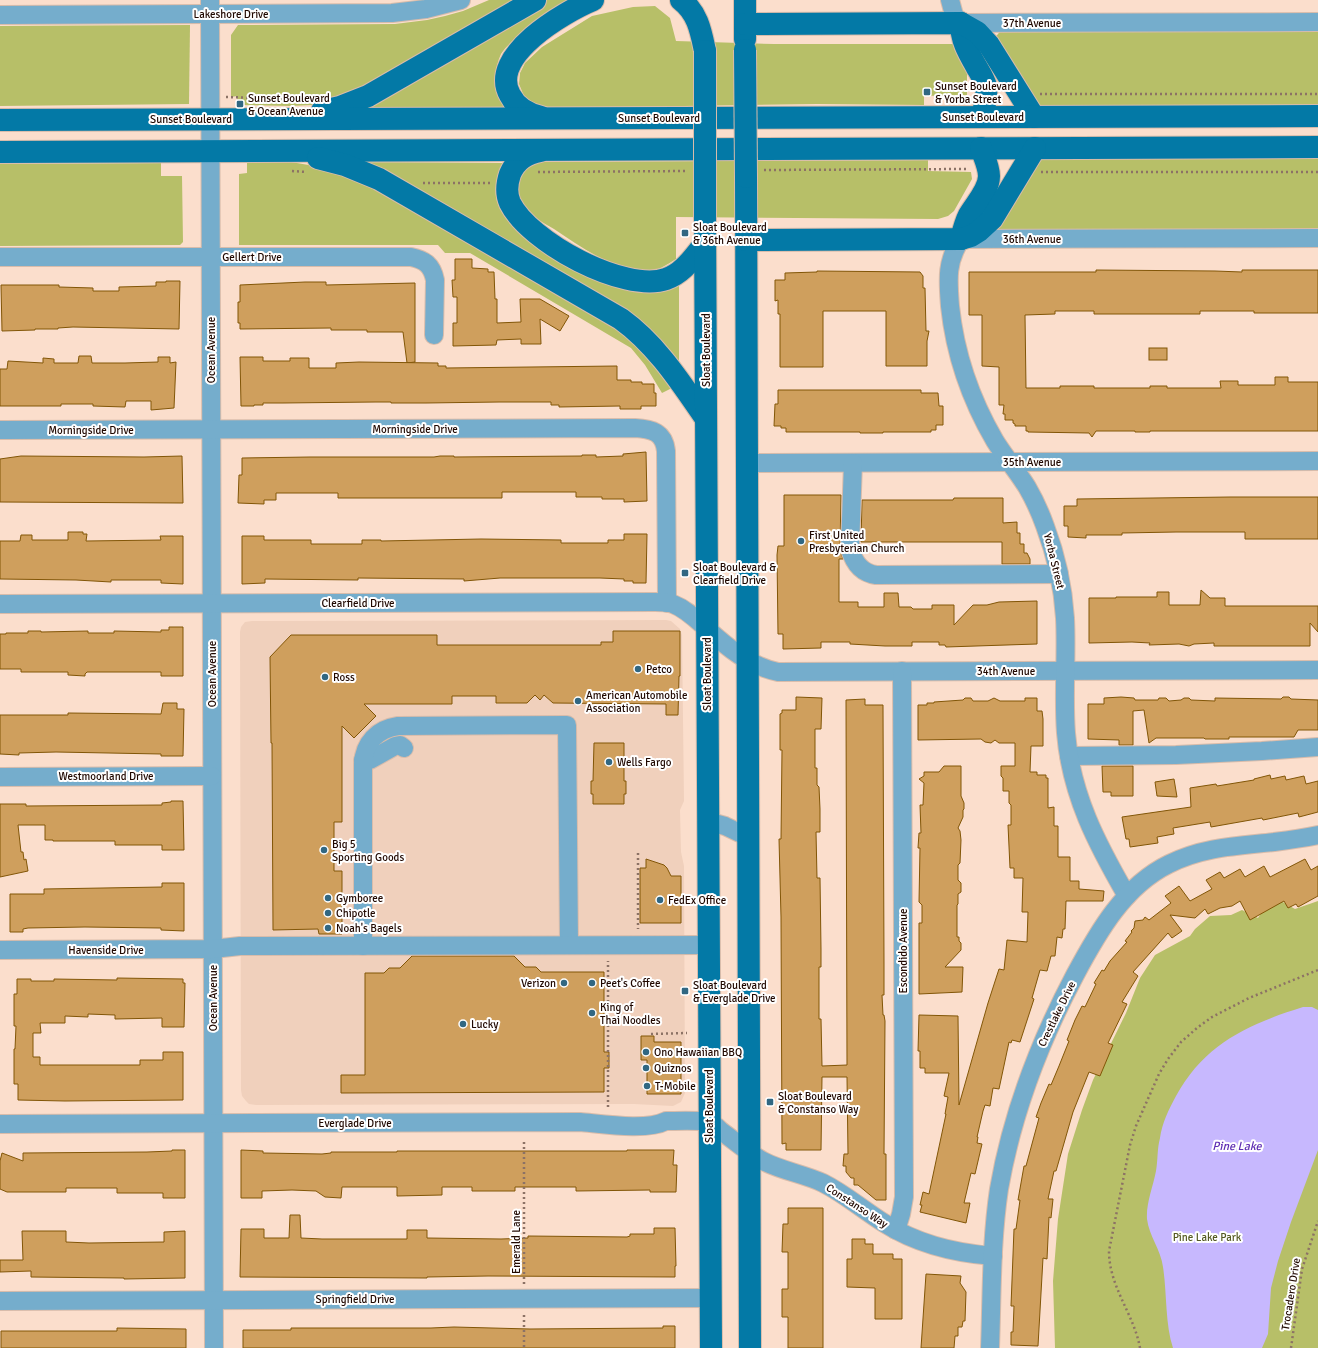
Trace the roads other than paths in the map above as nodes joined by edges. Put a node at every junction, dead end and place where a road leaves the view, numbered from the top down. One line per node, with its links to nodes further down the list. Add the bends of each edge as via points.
1 (460, 0): 8 (street, Lakeshore Drive, via 426,9 392,13)
2 (535, 0): 19 (main road, via 368,96 329,109)
3 (593, 0): 17 (main road, via 564,15 538,33 514,57 508,67 507,90 512,100 526,112)
4 (681, 0): 13 (main road, via 694,14)
5 (705, 0): 13 (main road, Sloat Boulevard)
6 (745, 0): 12 (main road)
7 (950, 0): 11 (street, via 954,15)
8 (210, 7): 9 (street, Lakeshore Drive); 18 (street, Ocean Avenue)
9 (0, 15)
10 (1318, 22): 11 (street, 37th Avenue)
11 (961, 23): 12 (main road, 37th Avenue); 14 (main road, via 983,38); 16 (main road, via 965,46 986,87)
12 (745, 24): 30 (main road, bridge)
13 (706, 51): 31 (main road, Sloat Boulevard, bridge)
14 (1034, 116): 15 (main road, Sunset Boulevard); 16 (main road, Sunset Boulevard)
15 (1318, 116)
16 (982, 117): 17 (main road, Sunset Boulevard)
17 (544, 118): 19 (main road, Sunset Boulevard)
18 (210, 119): 19 (main road, Sunset Boulevard); 20 (main road, Sunset Boulevard); 24 (street, Ocean Avenue)
19 (267, 119)
20 (0, 120)
21 (1318, 147): 27 (main road)
22 (981, 148): 23 (main road); 27 (main road); 29 (main road, via 988,169 988,182 968,217)
23 (544, 150): 25 (main road); 31 (main road, via 526,156 513,167 507,183 509,202 526,223 574,258 613,275 642,282 656,281 677,274)
24 (211, 151): 25 (main road); 26 (main road); 33 (street, Ocean Avenue)
25 (264, 151): 35 (main road, via 328,160 379,179 606,309 634,328 647,341)
26 (0, 152)
27 (1035, 159): 29 (main road, via 992,219 979,231)
28 (1318, 238): 29 (street, 36th Avenue)
29 (961, 239): 30 (main road, 36th Avenue); 39 (street, Yorba Street, via 951,259 948,274 956,343 964,373 980,413)
30 (746, 240): 40 (main road)
31 (706, 242): 35 (main road, Sloat Boulevard)
32 (0, 257): 33 (street, Gellert Drive)
33 (211, 257): 34 (street, Gellert Drive, via 419,258 430,265 434,272); 36 (street, Ocean Avenue)
34 (434, 335)
35 (706, 419): 46 (main road, Sloat Boulevard)
36 (212, 429): 37 (street, Morningside Drive); 43 (street, Ocean Avenue); 44 (street, Morningside Drive, via 650,430 662,438 666,451)
37 (0, 430)
38 (1318, 461): 39 (street, 35th Avenue)
39 (1010, 462): 41 (street, 35th Avenue); 42 (street, Yorba Street, via 1028,488 1040,512)
40 (746, 463): 41 (street, 35th Avenue); 47 (main road)
41 (853, 463): 42 (street, via 850,549 857,565 869,574)
42 (1059, 574): 50 (street, Yorba Street, via 1065,619)
43 (212, 603): 44 (street, Clearfield Drive); 45 (street, Clearfield Drive); 55 (street, Ocean Avenue)
44 (667, 603): 46 (street, Clearfield Drive, via 690,614)
45 (0, 604)
46 (707, 629): 47 (street, 34th Avenue); 57 (main road, Sloat Boulevard)
47 (747, 660): 49 (street, 34th Avenue, via 784,672); 59 (main road)
48 (1318, 670): 50 (street, 34th Avenue)
49 (902, 671): 50 (street, 34th Avenue); 70 (street, Escondido Avenue, via 904,1197)
50 (1065, 671): 53 (street, Yorba Street)
51 (1318, 747): 53 (street, via 1189,755)
52 (404, 748): 54 (street, via 400,745 395,746 370,760)
53 (1069, 756): 60 (street, Yorba Street, via 1079,800 1087,821)
54 (363, 760): 61 (street, via 365,749 371,740 380,732 392,727 567,725); 63 (street)
55 (212, 776): 56 (street, Westmoorland Drive); 64 (street, Ocean Avenue)
56 (0, 777)
57 (708, 829): 59 (street, via 721,825); 62 (main road, Sloat Boulevard)
58 (1318, 835): 60 (street, Crestlake Drive, via 1199,852 1174,861 1155,872)
59 (748, 837): 69 (main road)
60 (1127, 896): 71 (street, Crestlake Drive, via 1108,919 1081,965 1032,1068 1005,1159 996,1211)
61 (568, 945): 62 (street, Havenside Drive); 63 (street, Havenside Drive)
62 (709, 945): 66 (main road, Sloat Boulevard)
63 (363, 946): 64 (street, Havenside Drive, via 237,946)
64 (213, 949): 65 (street, Havenside Drive); 67 (street, Ocean Avenue)
65 (0, 950)
66 (710, 1122): 67 (street, Everglade Drive, via 666,1121 647,1126 580,1122); 69 (street, Constanso Way); 72 (main road, Sloat Boulevard)
67 (213, 1123): 68 (street, Everglade Drive); 73 (street, Ocean Avenue)
68 (0, 1124)
69 (749, 1152): 70 (street, Constanso Way, via 764,1162 823,1183); 77 (main road)
70 (896, 1230): 71 (street, Constanso Way, via 937,1248)
71 (993, 1256): 78 (street, Crestlake Drive)
72 (711, 1298): 73 (street, Springfield Drive); 76 (main road, Sloat Boulevard)
73 (214, 1300): 74 (street, Springfield Drive); 75 (street, Ocean Avenue)
74 (0, 1301)
75 (214, 1348)
76 (711, 1348)
77 (750, 1348)
78 (990, 1348)

